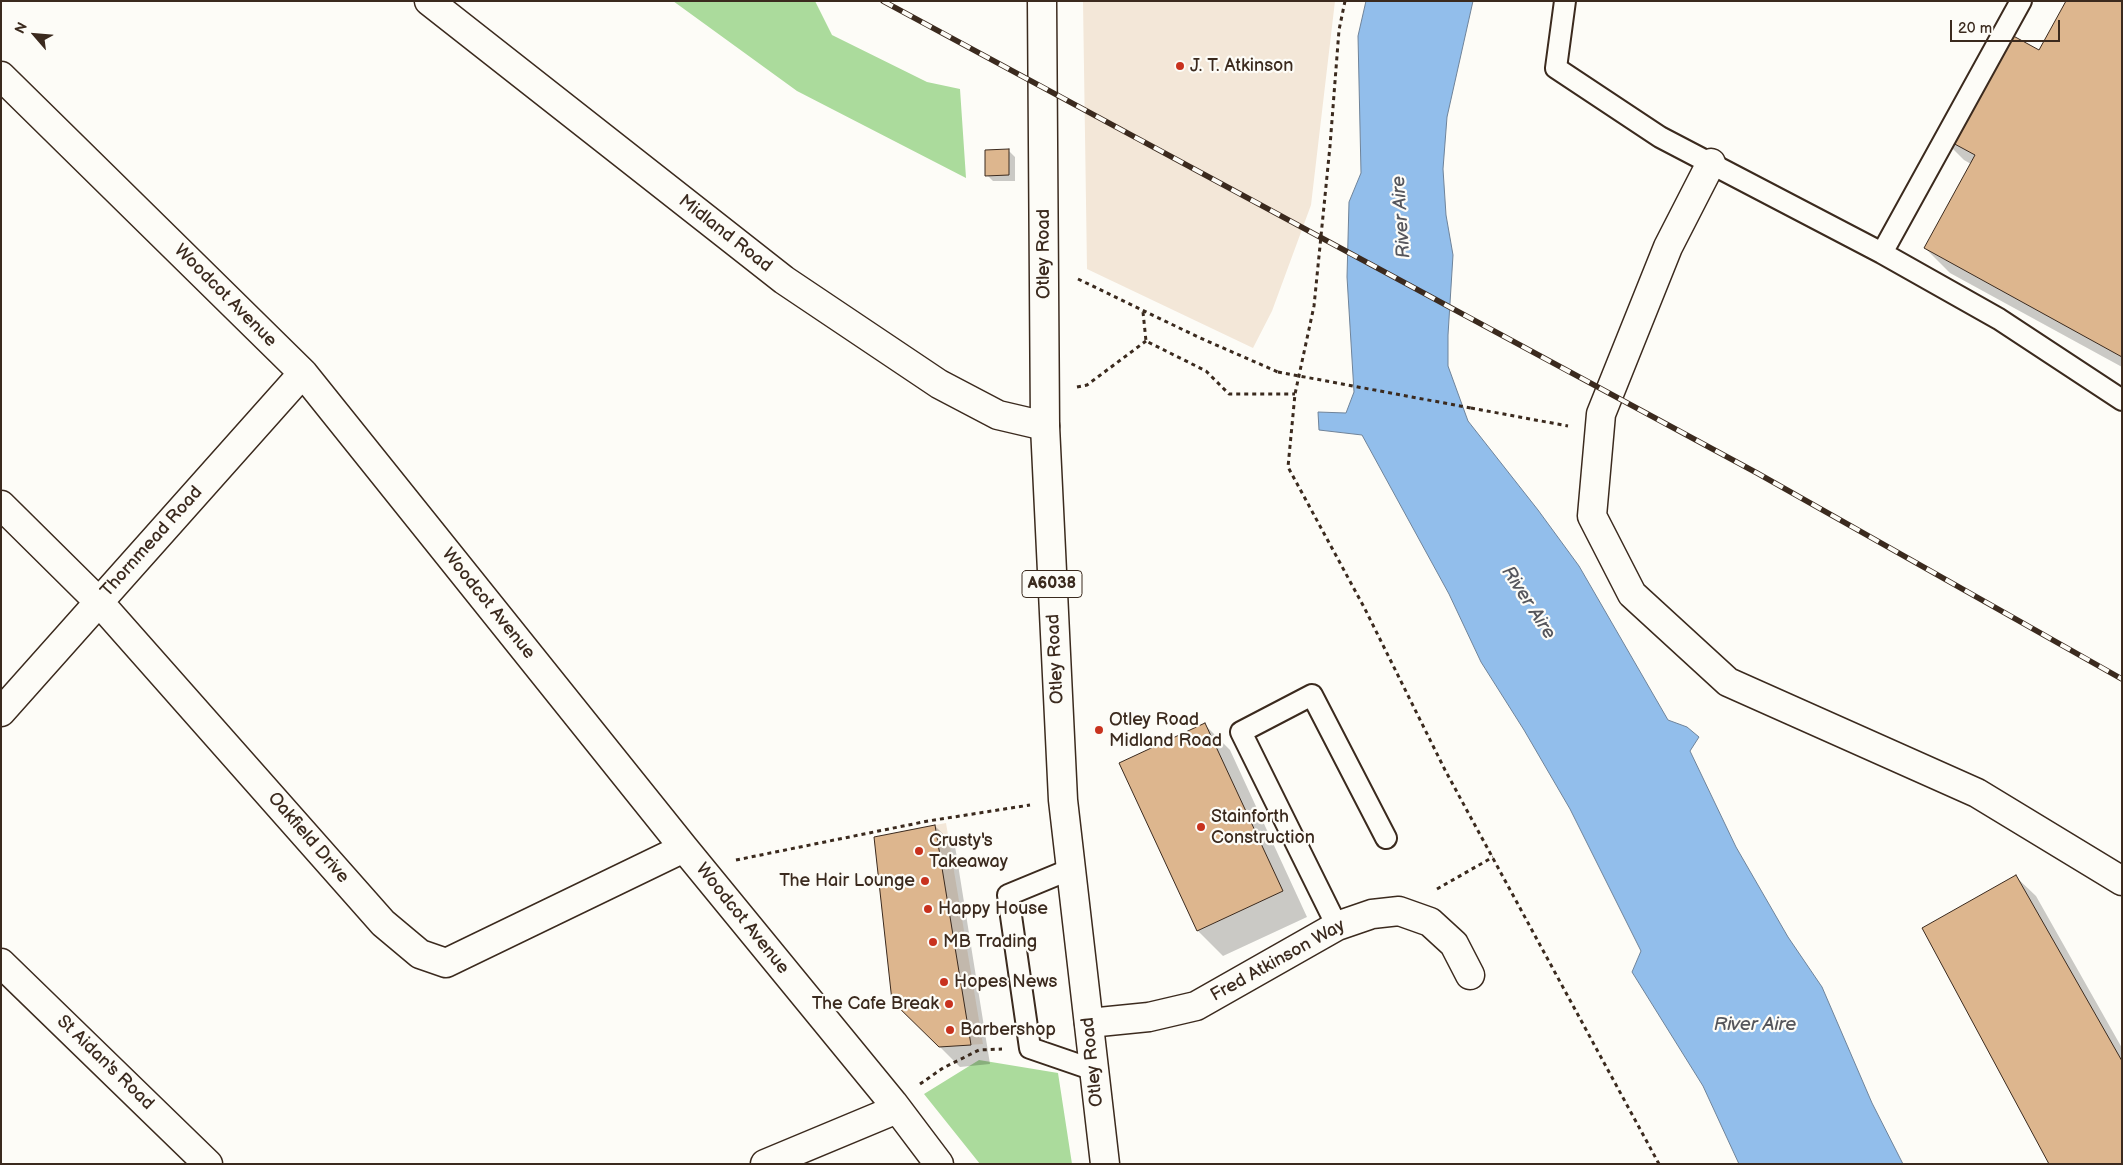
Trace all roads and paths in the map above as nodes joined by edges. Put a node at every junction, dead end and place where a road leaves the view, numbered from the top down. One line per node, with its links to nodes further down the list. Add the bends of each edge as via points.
1 (429, 1): 16 (street, Midland Road, via 784,280 939,384 998,415)
2 (1042, 1): 9 (street, Otley Road / A6038)
3 (1345, 1): 14 (path, via 1339,30 1314,306)
4 (1565, 1): 7 (lane, via 1556,68 1660,138)
5 (2022, 1): 8 (lane)
6 (1, 76): 12 (street, Woodcot Avenue)
7 (1711, 163): 8 (lane); 17 (street, via 1668,247 1601,414)
8 (1882, 253): 15 (lane, via 1999,319)
9 (1044, 262): 10 (path); 13 (street, Otley Road / A6038)
10 (1143, 311): 11 (path); 17 (path, bridge, via 1278,372)
11 (1146, 340): 13 (path, via 1087,385); 14 (path, via 1206,371 1229,394)
12 (303, 373): 19 (street, Thornmead Road); 23 (street, Woodcot Avenue)
13 (1045, 392): 16 (street, Otley Road / A6038)
14 (1295, 394): 24 (path, via 1288,467)
15 (2122, 400)
16 (1045, 426): 21 (street, Otley Road / A6038)
17 (1599, 432): 27 (street, via 1592,516 1632,594 1728,682 1977,793)
18 (1, 504): 19 (street, Oakfield Drive)
19 (99, 602): 20 (street, Thornmead Road); 23 (street, Oakfield Drive, via 383,923 420,954 446,963)
20 (1, 712)
21 (1063, 800): 25 (street, Otley Road / A6038); 26 (path, via 928,821 737,860)
22 (1386, 838): 29 (lane, via 1312,695 1241,732)
23 (684, 848): 26 (street, Woodcot Avenue)
24 (1493, 857): 28 (path); 40 (path)
25 (1070, 868): 32 (street, Otley Road / A6038); 33 (lane, via 1008,895)
26 (704, 872): 35 (street, Woodcot Avenue)
27 (2122, 881)
28 (1399, 911): 29 (street, Fred Atkinson Way, via 1372,914); 31 (street, Fred Atkinson Way, via 1430,922 1454,944)
29 (1337, 926): 32 (street, Fred Atkinson Way, via 1196,1006 1149,1018)
30 (1, 963): 36 (street, St Aidan's Road)
31 (1470, 975)
32 (1089, 1023): 34 (street, Otley Road / A6038)
33 (1030, 1048): 34 (lane); 35 (path, via 980,1050 943,1068)
34 (1094, 1070): 39 (street, Otley Road / A6038)
35 (895, 1106): 37 (street); 38 (street, Woodcot Avenue)
36 (208, 1164)
37 (765, 1164)
38 (939, 1164)
39 (1105, 1164)
40 (1659, 1164)

